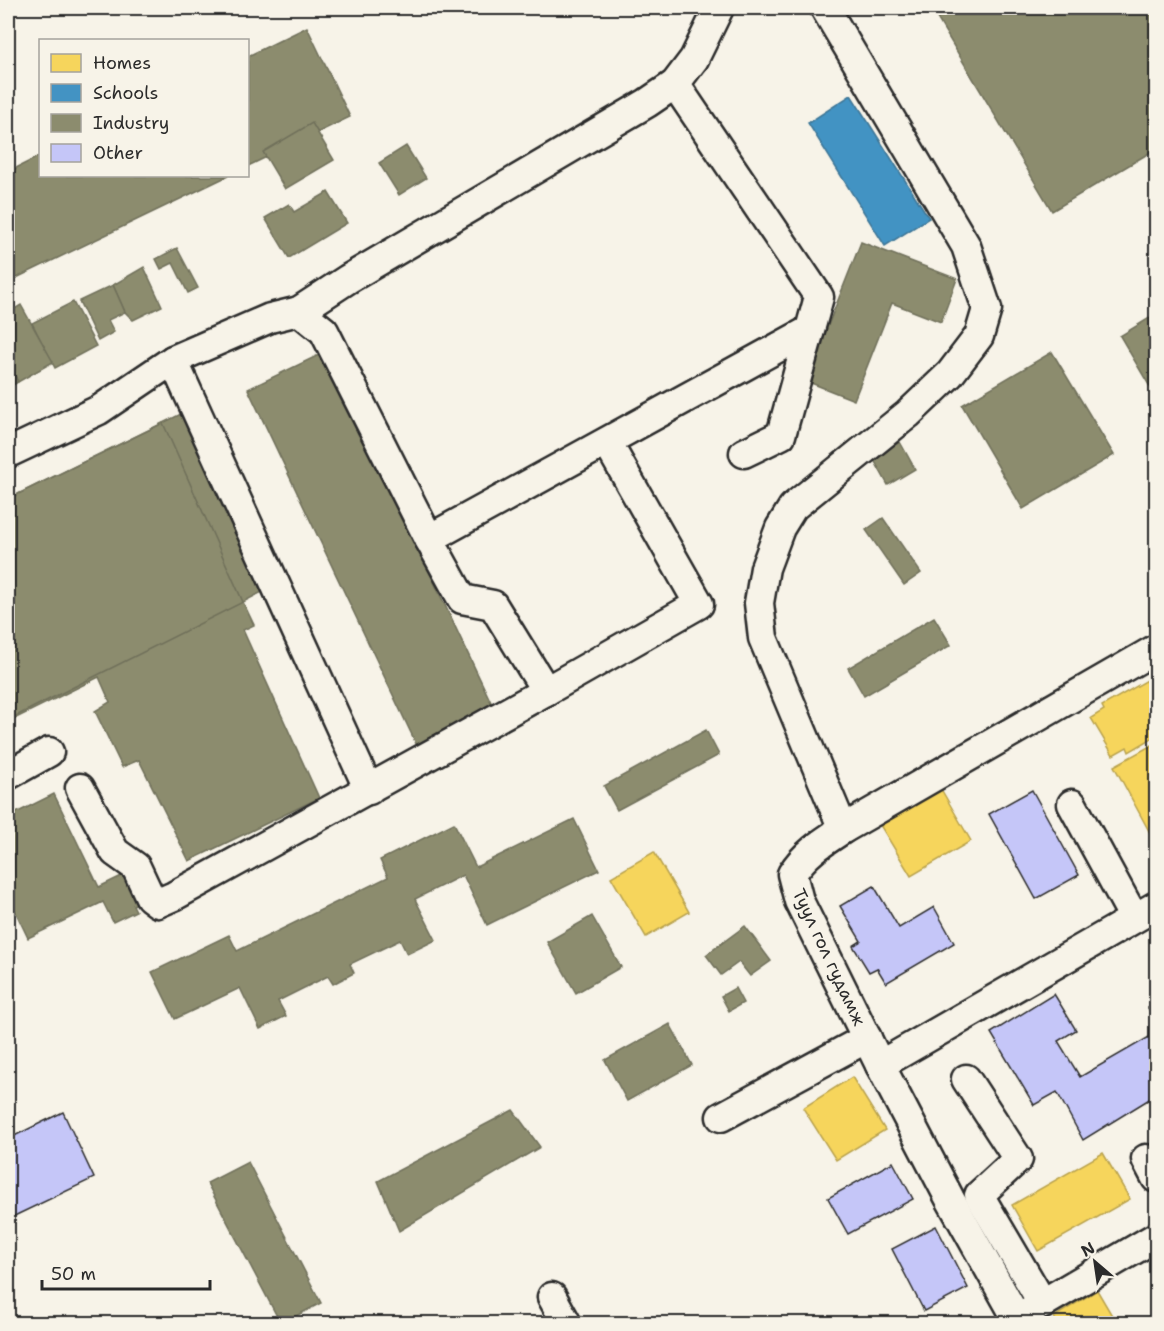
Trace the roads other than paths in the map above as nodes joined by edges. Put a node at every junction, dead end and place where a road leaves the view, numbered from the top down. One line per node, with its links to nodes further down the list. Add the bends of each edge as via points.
1 (719, 8): 3 (street, via 694,59)
2 (825, 8): 18 (street, via 966,246 987,309 979,336 950,374 908,414 793,507 780,528 765,568 759,603 763,638)
3 (675, 84): 4 (street); 5 (street, via 819,297)
4 (299, 311): 6 (street, via 270,318); 10 (street, via 324,331)
5 (810, 330): 7 (street); 9 (street, via 781,435)
6 (172, 360): 8 (street, via 99,410); 16 (street)
7 (607, 442): 10 (street); 12 (street, via 699,604)
8 (8, 453)
9 (744, 453)
10 (429, 539): 12 (street, via 462,599 494,605)
11 (1156, 650): 18 (street, Туул гол гудамж)
12 (546, 691): 16 (street)
13 (49, 752): 14 (street)
14 (8, 775)
15 (80, 788): 16 (street, via 115,852 136,867 150,897 158,903)
16 (369, 790)
17 (1072, 804): 19 (street)
18 (843, 829): 20 (street, Туул гол гудамж, via 800,861 792,874 804,910)
19 (1145, 912): 21 (street)
20 (867, 1038): 21 (street, Туул гол гудамж); 23 (street)
21 (879, 1065): 27 (street, Туул гол гудамж)
22 (966, 1079): 26 (street, via 1018,1159 979,1195)
23 (721, 1116)
24 (1156, 1237): 26 (street)
25 (552, 1298): 28 (street)
26 (1043, 1304): 27 (street)
27 (1019, 1321)
28 (567, 1323)

